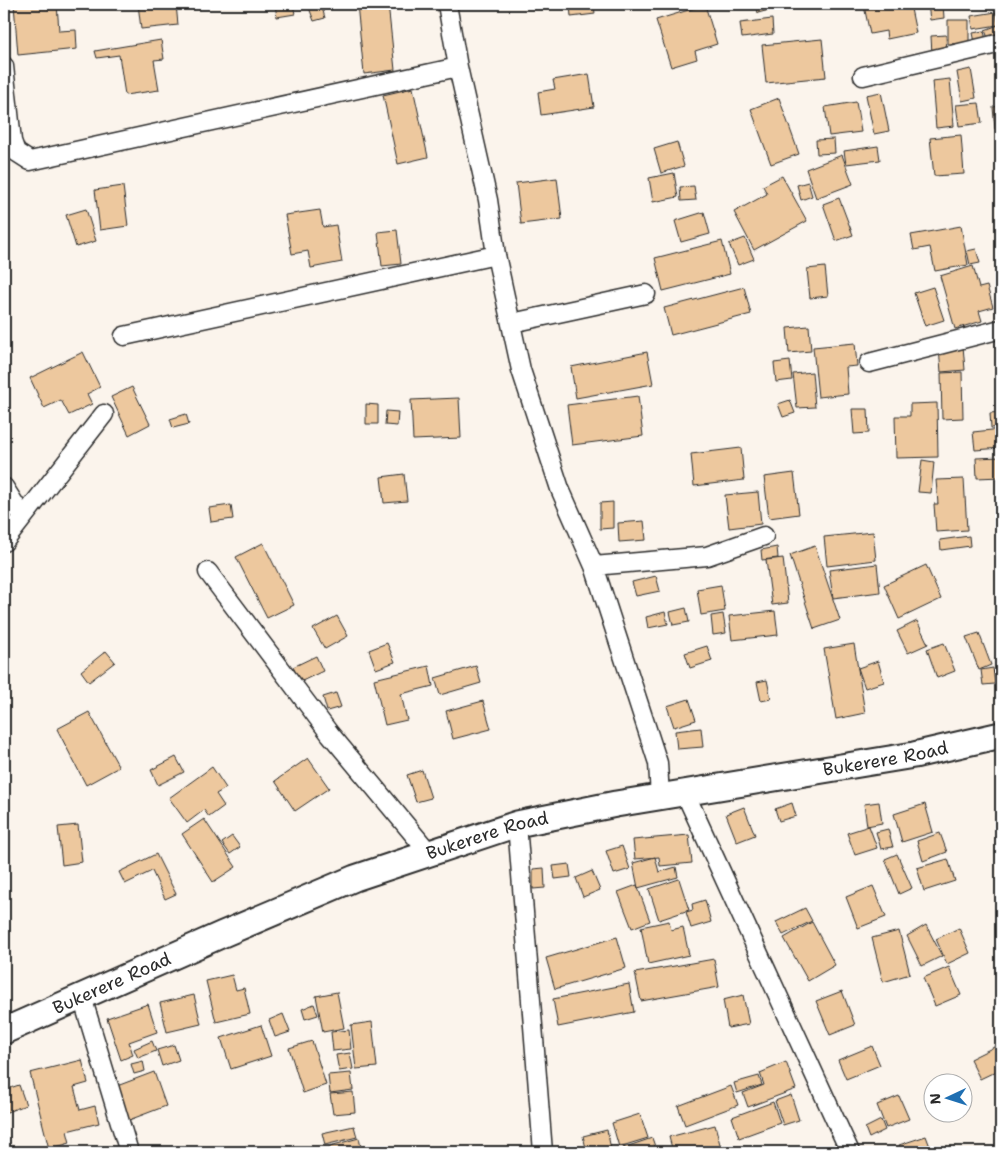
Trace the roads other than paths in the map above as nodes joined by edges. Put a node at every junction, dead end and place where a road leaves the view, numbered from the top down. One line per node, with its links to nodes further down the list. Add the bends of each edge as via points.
1 (447, 4): 4 (street)
2 (1001, 43): 5 (street)
3 (4, 66): 4 (street, via 12,141 16,152 30,161)
4 (458, 67): 6 (street, via 488,200)
5 (863, 76)
6 (496, 255): 8 (street); 10 (street)
7 (646, 294): 8 (street)
8 (512, 324): 17 (street, via 521,370 560,489)
9 (1001, 329): 11 (street)
10 (124, 336)
11 (869, 363)
12 (104, 414): 14 (street)
13 (4, 487): 14 (street)
14 (23, 517): 16 (street)
15 (764, 536): 17 (street, via 707,556)
16 (4, 542)
17 (594, 566): 21 (street, via 658,763)
18 (208, 572): 23 (street, via 330,734)
19 (1001, 735): 20 (main road, Bukerere Road, via 914,755)
20 (685, 792): 21 (main road, Bukerere Road); 28 (street)
21 (660, 797): 22 (main road, Bukerere Road)
22 (517, 824): 23 (main road, Bukerere Road); 27 (street)
23 (430, 854): 24 (main road, Bukerere Road, via 355,878)
24 (82, 997): 25 (main road, Bukerere Road); 26 (street)
25 (4, 1031)
26 (130, 1152)
27 (543, 1152)
28 (849, 1152)

